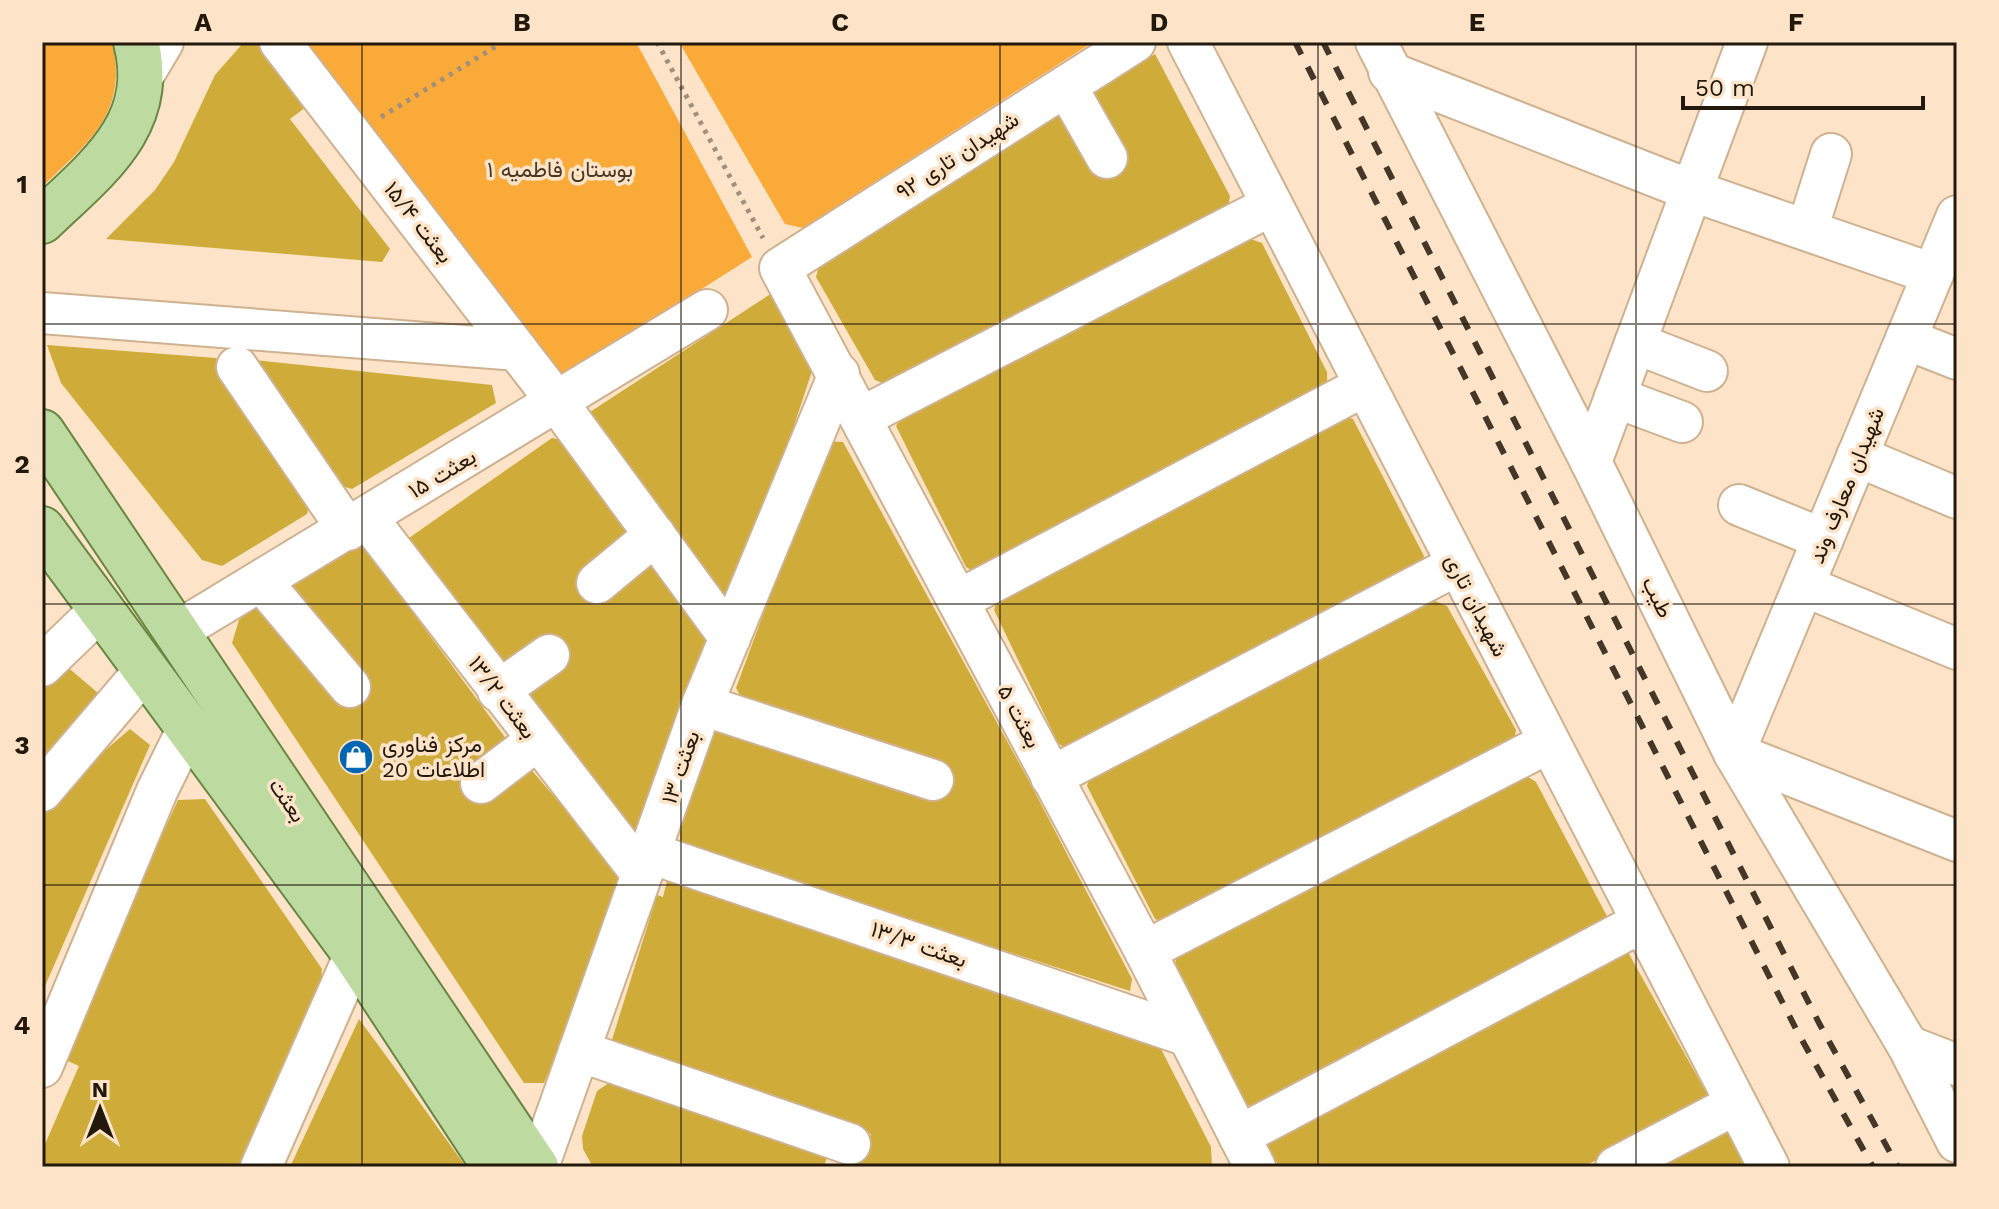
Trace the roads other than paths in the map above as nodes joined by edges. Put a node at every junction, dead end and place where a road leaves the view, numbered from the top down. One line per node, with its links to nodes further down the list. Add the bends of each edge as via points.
1 (163, 42): 7 (street)
2 (280, 42): 22 (street, بعثت ۱۵/۴)
3 (1135, 42): 8 (street, شهیدان تاری ۹۲)
4 (1188, 42): 12 (street, شهیدان تاری)
5 (1382, 57): 11 (street); 34 (street, طیب)
6 (1741, 57): 11 (street)
7 (138, 60): 14 (main road, via 137,104 116,149)
8 (1066, 86): 10 (street); 16 (street, شهیدان تاری ۹۲)
9 (1831, 154): 15 (street)
10 (1107, 158)
11 (1690, 190): 15 (street); 21 (street)
12 (1272, 205): 27 (street, شهیدان تاری); 30 (street)
13 (1957, 216): 17 (street, شهیدان معارف وند)
14 (44, 221)
15 (1807, 230): 17 (street)
16 (780, 268): 26 (street, بعثت ۵)
17 (1933, 274): 20 (street, شهیدان معارف وند)
18 (707, 310): 29 (street, بعثت ۱۵)
19 (42, 313): 22 (street)
20 (1906, 339): 23 (street); 33 (street, شهیدان معارف وند)
21 (1635, 343): 25 (street); 28 (street)
22 (517, 350): 29 (street, بعثت ۱۵/۴)
23 (1957, 359)
24 (237, 367): 37 (street, بعثت ۱۳/۲)
25 (1707, 371)
26 (839, 374): 30 (street, بعثت ۵); 48 (street, بعثت ۱۳)
27 (1364, 386): 41 (street, شهیدان تاری); 45 (street)
28 (1615, 397): 31 (street); 34 (street)
29 (557, 402): 37 (street, بعثت ۱۵); 39 (street, بعثت ۱۵/۴)
30 (862, 417): 45 (street, بعثت ۵)
31 (1682, 422)
32 (42, 432): 47 (main road, بعثت)
33 (1857, 456): 35 (street); 40 (street, شهیدان معارف وند)
34 (1591, 462): 59 (street, طیب)
35 (1957, 498)
36 (1739, 505): 40 (street)
37 (358, 524): 42 (street, بعثت ۱۵); 54 (street, بعثت ۱۳/۲)
38 (42, 529): 46 (main road, بعثت)
39 (655, 535): 43 (street); 48 (street, بعثت ۱۵/۴)
40 (1823, 539): 44 (street, شهیدان معارف وند)
41 (1457, 565): 58 (street, شهیدان تاری); 60 (street)
42 (261, 581): 47 (street, بعثت ۱۵); 53 (street)
43 (597, 583)
44 (1804, 586): 49 (street); 59 (street, شهیدان معارف وند)
45 (959, 600): 60 (street, بعثت ۵)
46 (102, 608): 51 (street); 52 (main road, بعثت)
47 (176, 632): 80 (main road, بعثت)
48 (730, 638): 55 (street, بعثت ۱۳)
49 (1957, 649)
50 (549, 655): 54 (street)
51 (42, 666)
52 (146, 669): 56 (main road, بعثت); 63 (street)
53 (350, 687)
54 (498, 691): 57 (street, بعثت ۱۳/۲)
55 (702, 705): 61 (street); 65 (street, بعثت ۱۳)
56 (189, 726): 68 (main road, بعثت); 73 (street)
57 (536, 741): 62 (street); 65 (street, بعثت ۱۳/۲)
58 (1548, 743): 66 (street, شهیدان تاری); 67 (street)
59 (1734, 753): 64 (street); 70 (street, طیب)
60 (1051, 777): 67 (street, بعثت ۵)
61 (933, 780)
62 (481, 783)
63 (42, 791)
64 (1957, 841)
65 (646, 863): 69 (street, بعثت ۱۳/۳); 71 (street, بعثت ۱۳)
66 (1640, 923): 74 (street, شهیدان تاری); 77 (street, via 1447,1026)
67 (1145, 951): 69 (street, بعثت ۵)
68 (355, 954): 78 (street); 79 (main road, بعثت)
69 (1188, 1036): 77 (street, بعثت ۵)
70 (1908, 1046): 72 (street); 75 (street, طیب)
71 (579, 1051): 76 (street); 80 (street, بعثت ۱۳)
72 (1957, 1065)
73 (42, 1067)
74 (1736, 1104): 81 (street); 82 (street, شهیدان تاری)
75 (1957, 1142)
76 (850, 1144)
77 (1247, 1152)
78 (261, 1167)
79 (495, 1167)
80 (537, 1167)
81 (1616, 1167)
82 (1769, 1167)

